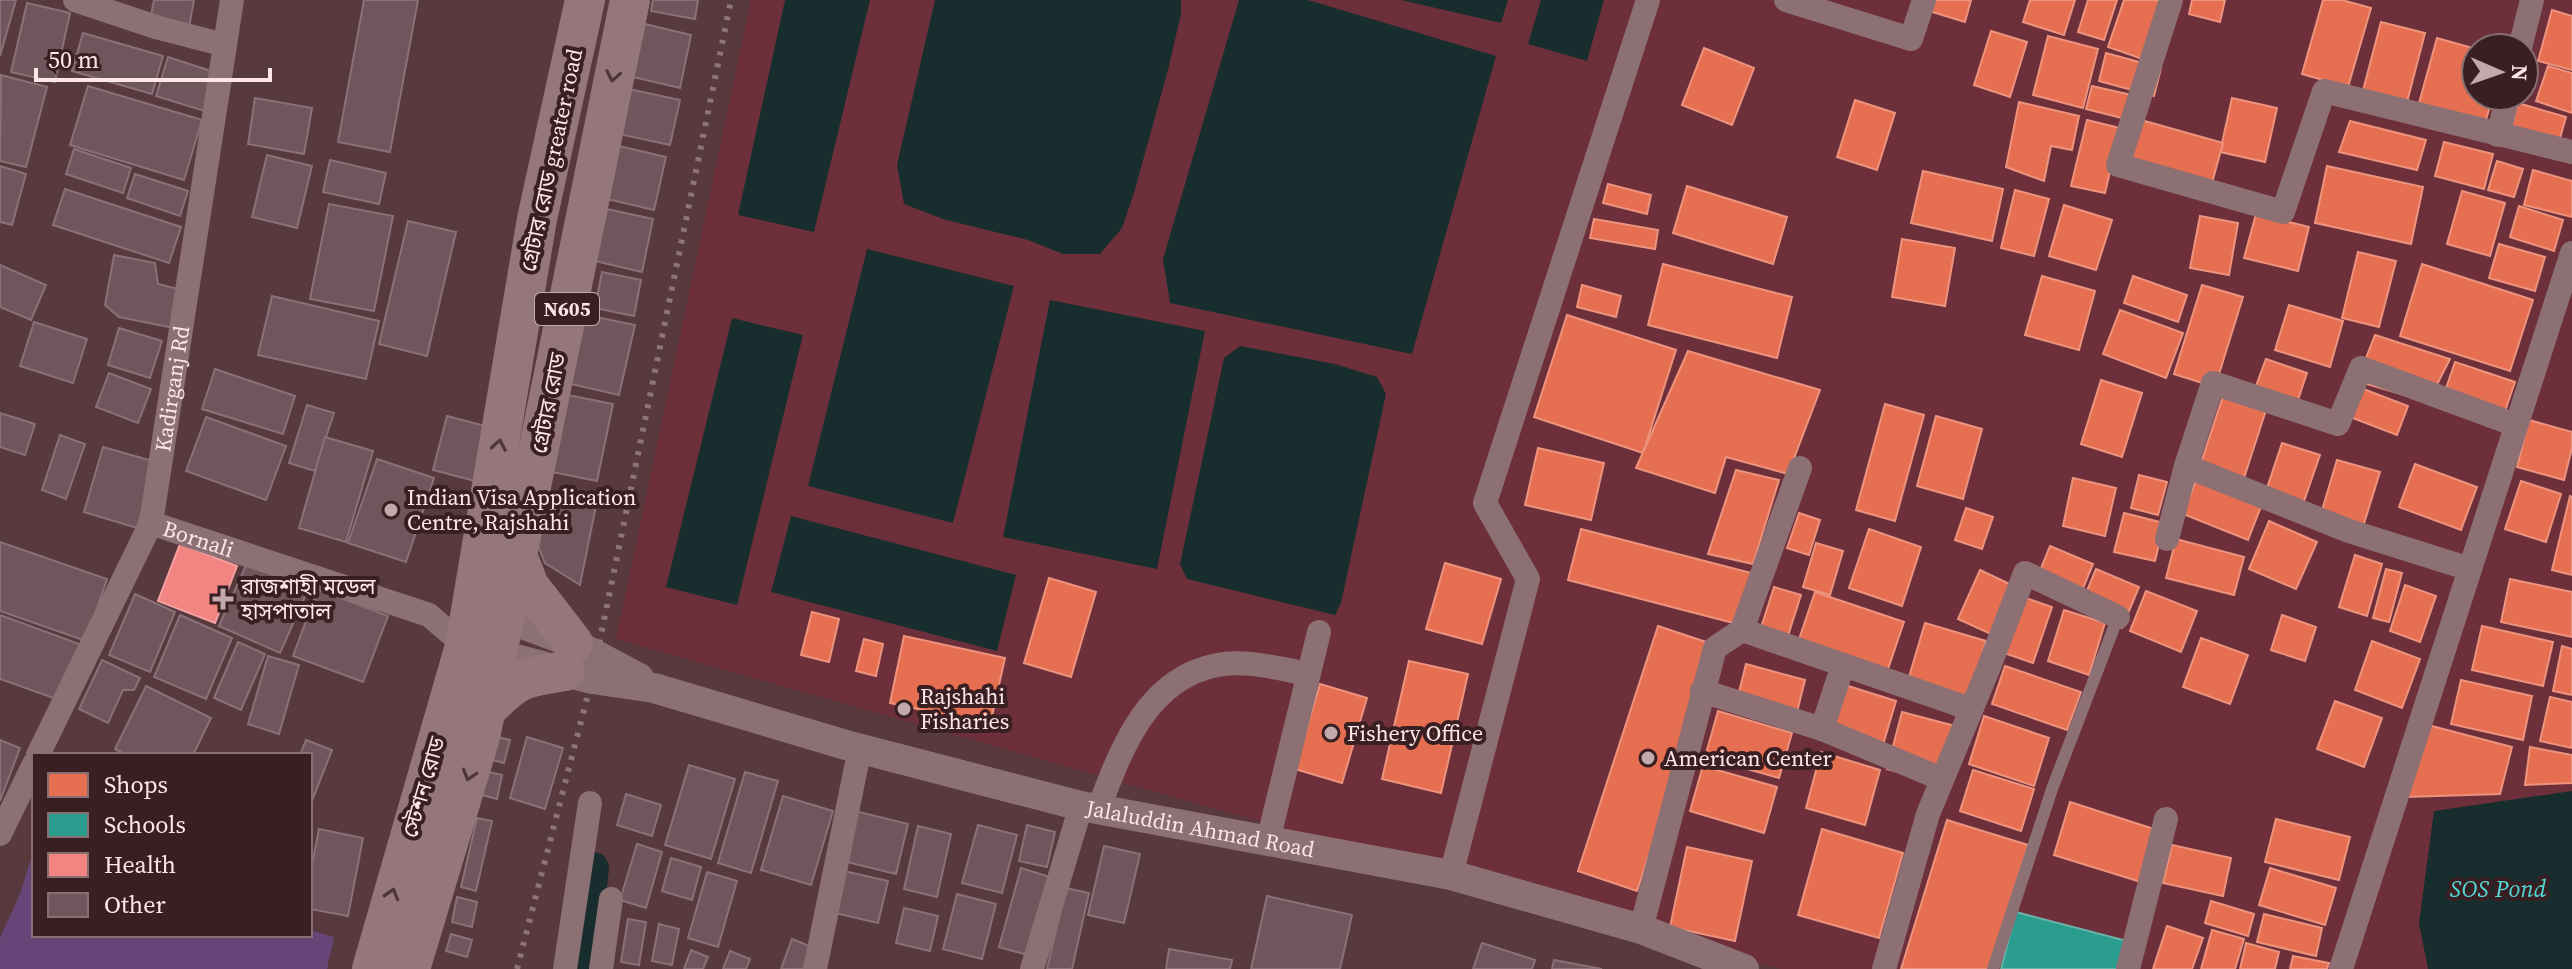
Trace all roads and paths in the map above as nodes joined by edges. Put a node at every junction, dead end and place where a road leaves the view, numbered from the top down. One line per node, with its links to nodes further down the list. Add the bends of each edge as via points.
1 (75, 0): 11 (street)
2 (232, 0): 11 (street, Kadirganj Rd)
3 (585, 0): 26 (highway, গ্রেটার রোড greater road / N605, one-way to 3, via 537,219)
4 (630, 0): 21 (highway, গ্রেটার রোড / N605, one-way to 21)
5 (1648, 0): 44 (street, via 1485,503 1528,579)
6 (1786, 0): 7 (street, via 1911,39)
7 (1924, 0)
8 (2171, 0): 13 (street, via 2118,165 2283,212 2324,91)
9 (2532, 0): 10 (street)
10 (2524, 32)
11 (225, 45): 19 (street, Kadirganj Rd)
12 (2504, 112): 13 (street)
13 (2498, 135): 14 (street)
14 (2572, 152)
15 (2572, 253): 16 (street)
16 (2516, 425): 17 (street, via 2361,368 2338,424 2213,383); 22 (street)
17 (2186, 466): 20 (street); 22 (street, via 2349,531)
18 (1800, 468): 25 (street)
19 (151, 523): 23 (street, Bornali); 36 (street, Kadirganj Rd)
20 (2167, 539)
21 (517, 555): 26 (highway, গ্রেটার রোড / N605); 28 (highway)
22 (2470, 569): 57 (street)
23 (429, 615): 26 (street); 26 (street, Bornali)
24 (2118, 617): 32 (street, via 2025,573); 55 (lane, via 2052,789)
25 (1742, 630): 29 (street); 31 (street, via 1715,648)
26 (485, 631): 28 (street, Jalaluddin Ahmad Road); 33 (highway, স্টেশন রোড / N605); 47 (highway, স্টেশন রোড / N605, one-way to 26)
27 (1319, 632): 30 (street)
28 (569, 657): 33 (highway, via 524,677); 35 (street, Jalaluddin Ahmad Road, via 654,688)
29 (1843, 665): 32 (street); 34 (street)
30 (1309, 674): 40 (street, via 1218,665 1182,677 1136,723); 43 (street)
31 (1702, 691): 34 (street); 46 (street)
32 (1971, 709): 38 (street)
33 (486, 710): 48 (highway, স্টেশন রোড / N605, one-way to 48)
34 (1822, 729): 38 (street)
35 (860, 748): 40 (street, Jalaluddin Ahmad Road); 51 (street)
36 (39, 753)
37 (32, 768): 42 (street)
38 (1942, 779): 54 (street)
39 (590, 803): 49 (street)
40 (1089, 808): 43 (street, Jalaluddin Ahmad Road); 52 (street)
41 (2166, 819): 56 (street)
42 (0, 834)
43 (1268, 841): 44 (street, Jalaluddin Ahmad Road)
44 (1451, 875): 46 (street, Jalaluddin Ahmad Road)
45 (611, 899): 50 (street)
46 (1641, 929): 53 (street, Jalaluddin Ahmad Road)
47 (372, 969)
48 (410, 969)
49 (565, 969)
50 (601, 969)
51 (815, 969)
52 (1032, 969)
53 (1744, 969)
54 (1884, 969)
55 (1993, 969)
56 (2128, 969)
57 (2341, 969)

